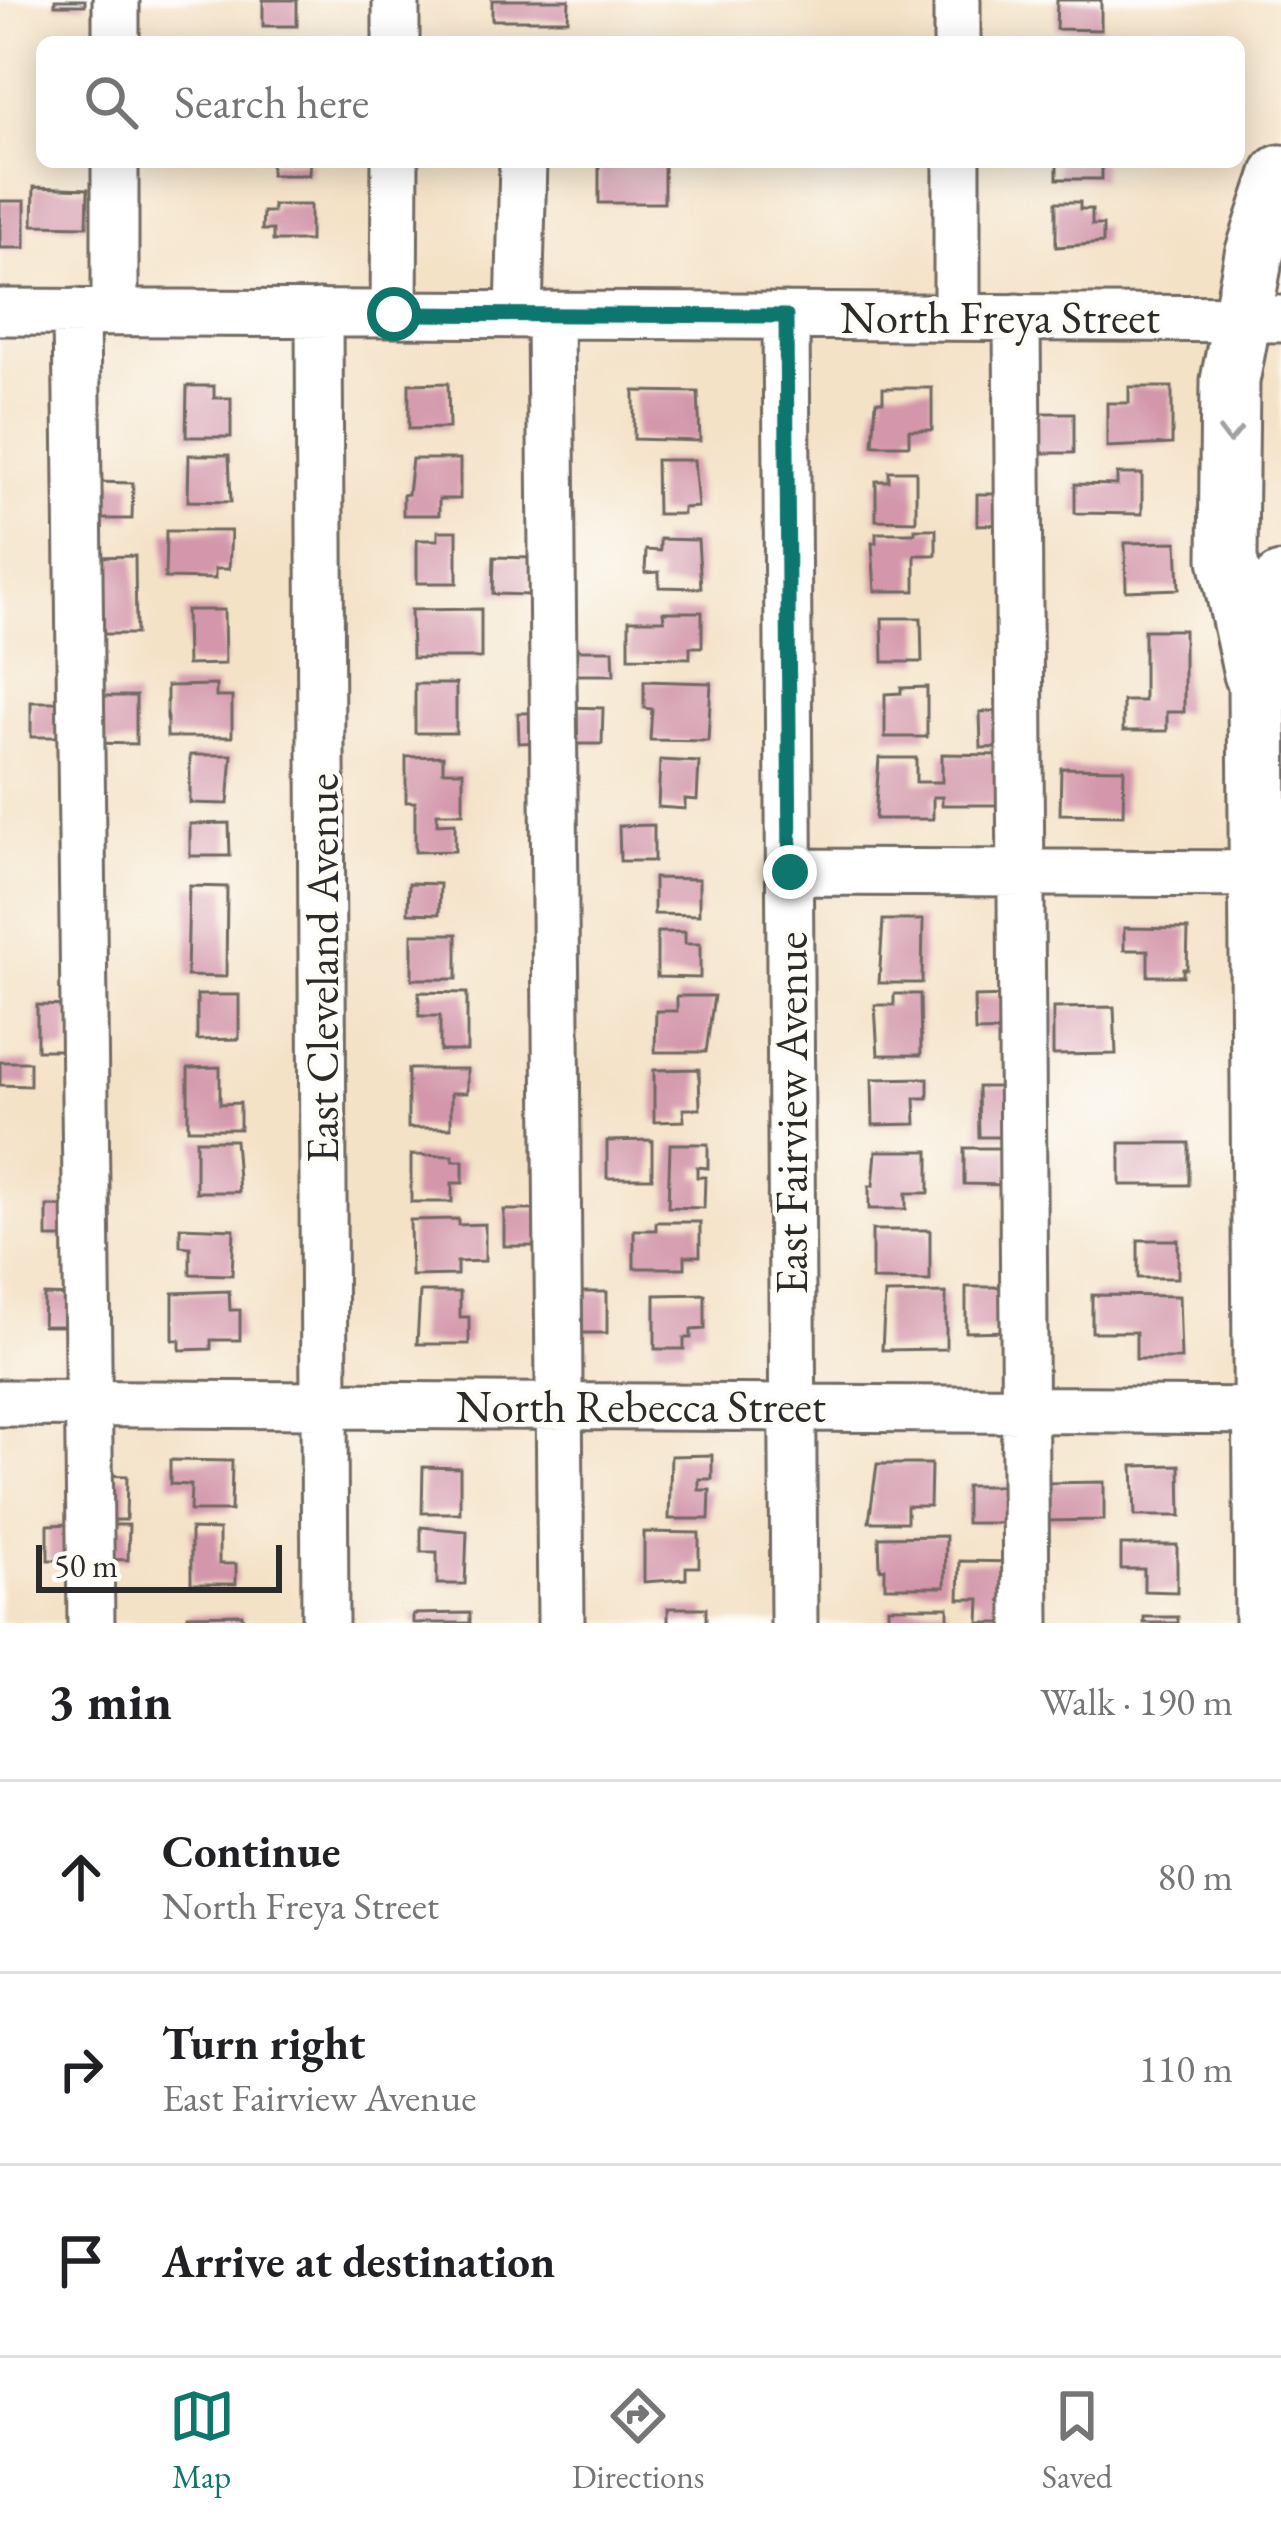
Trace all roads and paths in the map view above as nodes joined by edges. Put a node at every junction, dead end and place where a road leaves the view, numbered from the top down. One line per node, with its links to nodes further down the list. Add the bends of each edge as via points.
1 (116, 0): 4 (street)
2 (396, 0): 5 (street)
3 (957, 0): 6 (street)
4 (116, 36)
5 (396, 36)
6 (957, 36)
7 (115, 168): 13 (street)
8 (395, 168): 15 (street)
9 (524, 168): 16 (street)
10 (957, 168): 18 (street)
11 (1281, 174): 20 (main road, via 1254,255)
12 (0, 311): 13 (street, North Freya Street)
13 (95, 312): 14 (street, North Freya Street); 27 (street)
14 (319, 314): 15 (street, North Freya Street); 28 (street, East Cleveland Avenue)
15 (394, 314): 16 (street, North Freya Street)
16 (535, 315): 17 (street, North Freya Street); 30 (street)
17 (786, 316): 18 (street, North Freya Street); 23 (street, East Fairview Avenue)
18 (957, 317): 19 (street, North Freya Street)
19 (1016, 317): 20 (street, North Freya Street); 25 (street)
20 (1260, 319): 22 (main road, one-way to 22, via 1230,381 1228,559)
21 (1281, 581): 22 (main road)
22 (1257, 690): 24 (main road)
23 (790, 872): 25 (street); 29 (street, East Fairview Avenue)
24 (1268, 874): 25 (street); 32 (main road)
25 (1022, 876): 31 (street)
26 (0, 1402): 27 (street, North Rebecca Street)
27 (90, 1403): 28 (street, North Rebecca Street); 33 (street)
28 (324, 1404): 30 (street, North Rebecca Street); 34 (street, East Cleveland Avenue)
29 (792, 1406): 30 (street, North Rebecca Street); 31 (street, North Rebecca Street); 36 (street, East Fairview Avenue)
30 (560, 1407): 35 (street)
31 (1024, 1408): 32 (street, North Rebecca Street); 37 (street)
32 (1272, 1411): 38 (main road)
33 (91, 1623)
34 (325, 1623)
35 (562, 1623)
36 (794, 1623)
37 (1026, 1623)
38 (1264, 1623)

